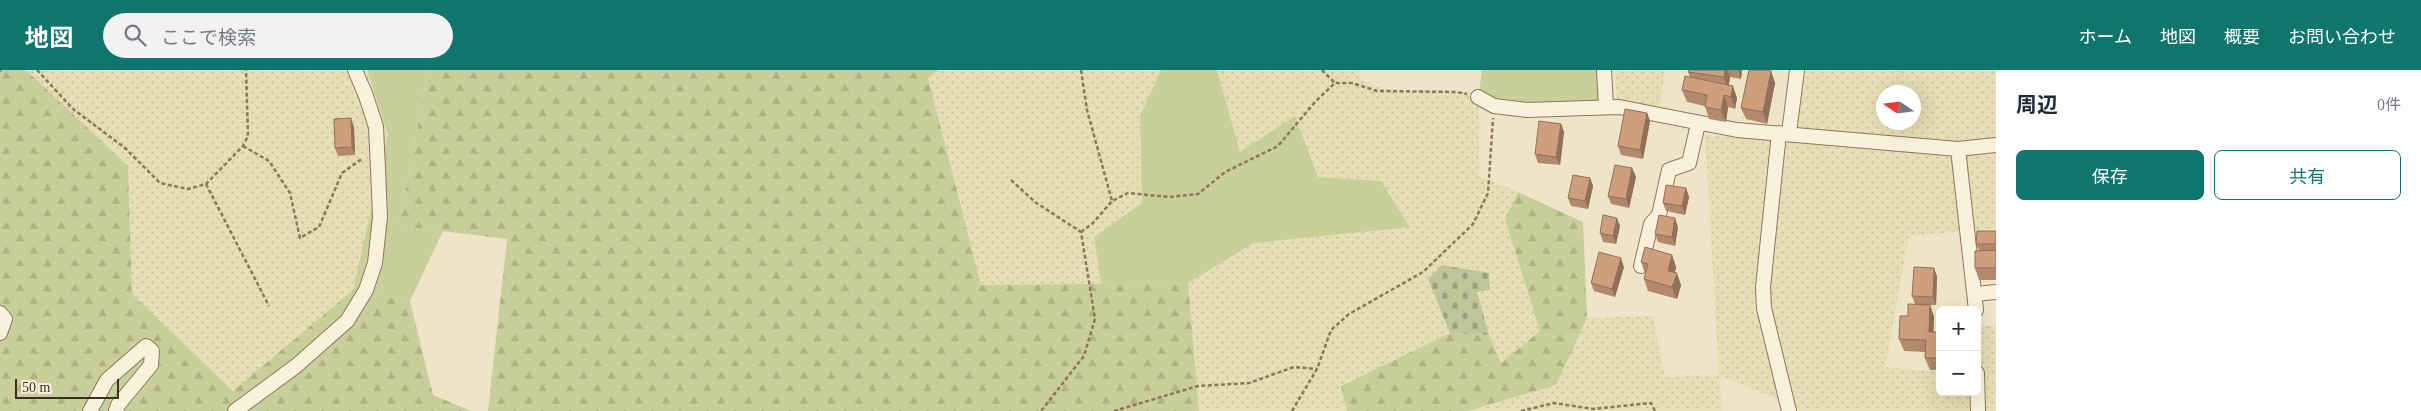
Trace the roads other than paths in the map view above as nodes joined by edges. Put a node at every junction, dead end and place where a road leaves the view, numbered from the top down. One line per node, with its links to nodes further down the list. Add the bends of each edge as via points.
1 (355, 70): 19 (street, via 376,127 380,217 375,263 366,290 347,321 296,366)
2 (1604, 70): 5 (street)
3 (1797, 70): 7 (street)
4 (1478, 97): 5 (street, via 1494,106 1527,110)
5 (1606, 106): 6 (street)
6 (1698, 124): 7 (street); 10 (street, via 1689,163 1669,170 1659,214 1651,224)
7 (1784, 133): 9 (street); 20 (street, via 1763,287 1764,308)
8 (1996, 145): 9 (street)
9 (1958, 149): 12 (street)
10 (1640, 266)
11 (1996, 292): 12 (street)
12 (1975, 294): 13 (street)
13 (1976, 306)
14 (0, 313): 15 (street, via 5,320)
15 (0, 333)
16 (1978, 396): 21 (street)
17 (90, 411): 18 (street, via 107,380 146,346 152,351 151,365)
18 (116, 411)
19 (235, 411)
20 (1789, 411)
21 (1978, 411)

